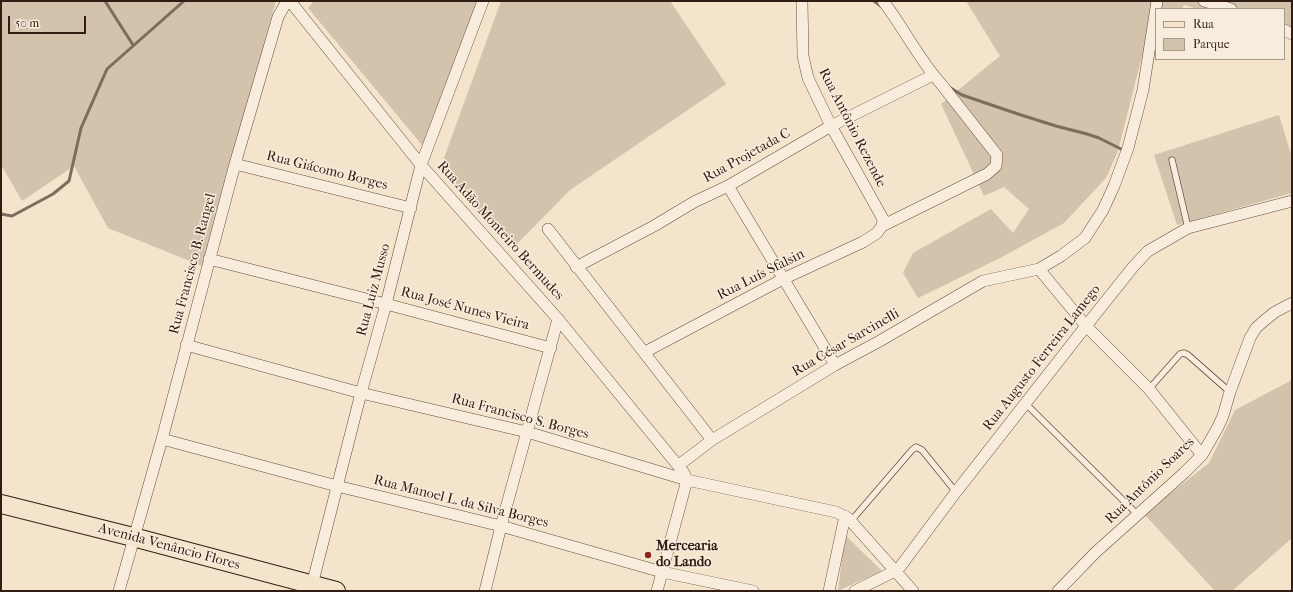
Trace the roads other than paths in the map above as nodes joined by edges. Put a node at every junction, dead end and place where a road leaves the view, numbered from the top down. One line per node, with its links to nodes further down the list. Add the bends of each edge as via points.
1 (288, 1): 11 (street, Rua Francisco B. Rangel, via 278,17); 12 (street, Rua Adão Monteiro Bermudes)
2 (483, 1): 12 (street, Rua Luiz Musso)
3 (802, 1): 9 (street, Rua Antônio Rezende, via 805,68)
4 (883, 1): 8 (street)
5 (1204, 1): 6 (street)
6 (1228, 8)
7 (1155, 14): 21 (street, Rua César Sarcinelli, via 1143,90 1128,148 1114,186 1103,210 1085,238)
8 (933, 75): 9 (street, Rua Projetada C); 16 (street, Rua Luís Sfalsin, via 997,156 996,166 987,174)
9 (832, 126): 13 (street, Rua Projetada C); 16 (street, Rua Antônio Rezende)
10 (1172, 160): 17 (lane)
11 (235, 164): 15 (street, Rua Giácomo Borges); 19 (street, Rua Francisco B. Rangel)
12 (421, 165): 15 (street, Rua Luiz Musso); 25 (street, Rua Adão Monteiro Bermudes)
13 (728, 186): 20 (street, Rua Projetada C); 22 (street)
14 (1292, 201): 17 (street, Rua Augusto Ferreira Lamego)
15 (411, 208): 24 (street, Rua Luiz Musso)
16 (882, 222): 22 (street, Rua Luís Sfalsin, via 877,233 863,242)
17 (1188, 228): 26 (street, Rua Augusto Ferreira Lamego, via 1148,251)
18 (548, 229): 20 (street)
19 (210, 259): 24 (street, Rua José Nunes Vieira); 27 (street, Rua Francisco B. Rangel)
20 (576, 267): 29 (street)
21 (1039, 269): 26 (street); 30 (street, Rua César Sarcinelli, via 983,281)
22 (783, 279): 29 (street, Rua Luís Sfalsin); 30 (street)
23 (1292, 303): 32 (street, Rua Antônio Soares, via 1275,312 1256,328)
24 (386, 304): 28 (street, Rua José Nunes Vieira); 33 (street, Rua Luiz Musso)
25 (558, 319): 28 (street); 39 (street, Rua Adão Monteiro Bermudes)
26 (1086, 326): 31 (street); 34 (street, Rua Augusto Ferreira Lamego)
27 (186, 345): 33 (street, Rua Francisco S. Borges); 36 (street, Rua Francisco B. Rangel)
28 (551, 348): 35 (street)
29 (645, 352): 37 (street)
30 (835, 365): 37 (street, Rua César Sarcinelli)
31 (1149, 389): 32 (lane, via 1180,354 1184,353); 38 (street)
32 (1230, 392): 38 (street, Rua Antônio Soares, via 1218,427)
33 (361, 393): 35 (street, Rua Francisco S. Borges); 41 (street, Rua Luiz Musso)
34 (1025, 403): 42 (street, Rua Augusto Ferreira Lamego); 44 (lane)
35 (527, 432): 40 (street, Rua Francisco S. Borges); 46 (street)
36 (162, 440): 41 (street, Rua Manoel L. da Silva Borges); 47 (street, Rua Francisco B. Rangel)
37 (712, 440): 39 (street, Rua César Sarcinelli)
38 (1202, 455): 44 (street, Rua Antônio Soares)
39 (679, 465): 40 (street, Rua Adão Monteiro Bermudes)
40 (687, 480): 45 (street, Rua Francisco S. Borges, via 836,512); 49 (street)
41 (337, 486): 46 (street, Rua Manoel L. da Silva Borges); 50 (street, Rua Luiz Musso)
42 (956, 492): 45 (lane, via 922,450 916,447); 48 (street, Rua Augusto Ferreira Lamego)
43 (1, 504): 47 (main road, Avenida Venâncio Flores)
44 (1138, 514): 59 (street, Rua Antônio Soares)
45 (848, 519): 48 (street); 56 (street)
46 (501, 526): 49 (street, Rua Manoel L. da Silva Borges); 53 (street)
47 (133, 537): 50 (main road, Avenida Venâncio Flores); 51 (street, Rua Francisco B. Rangel)
48 (895, 571): 57 (street, Rua Augusto Ferreira Lamego); 58 (street)
49 (662, 572): 54 (street); 55 (street, Rua Manoel L. da Silva Borges)
50 (311, 588): 52 (main road, Avenida Venâncio Flores)
51 (119, 591)
52 (336, 591)
53 (485, 591)
54 (657, 591)
55 (753, 591)
56 (829, 591)
57 (855, 591)
58 (913, 591)
59 (1058, 591)

